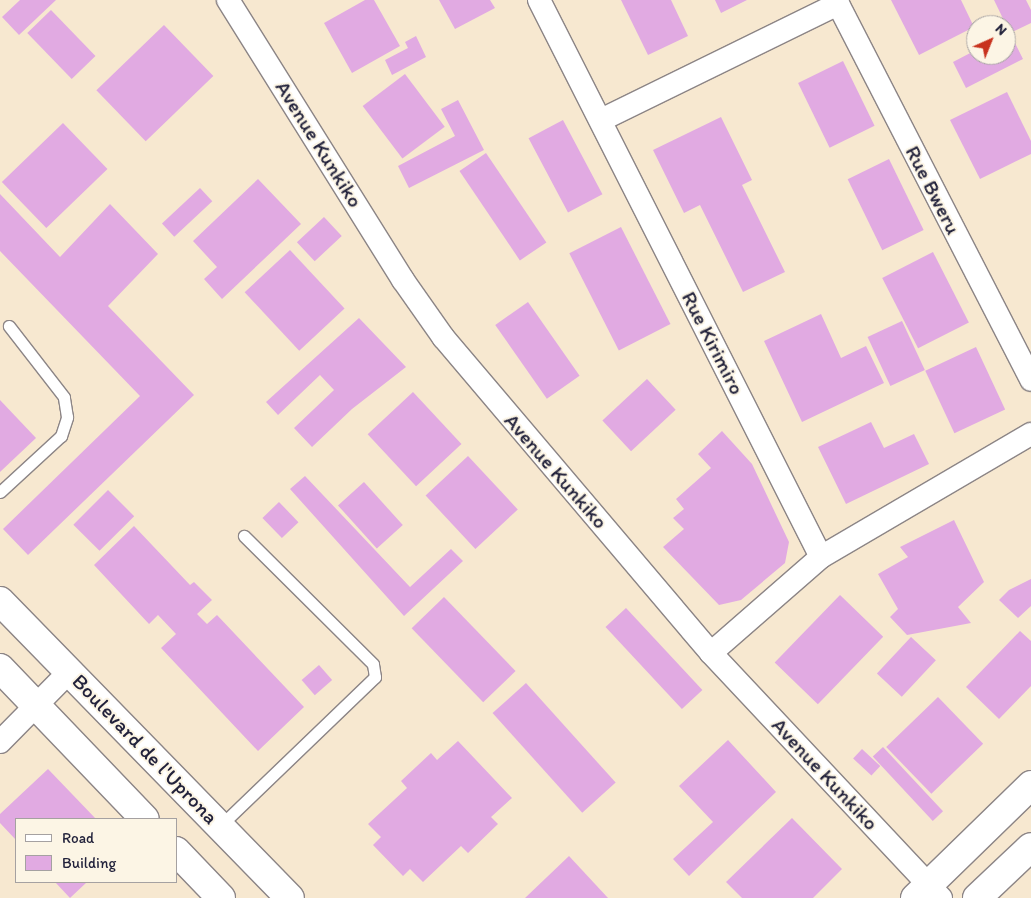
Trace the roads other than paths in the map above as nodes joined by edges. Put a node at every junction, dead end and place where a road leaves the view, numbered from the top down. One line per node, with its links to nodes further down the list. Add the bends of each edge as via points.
1 (228, 0): 12 (street, Avenue Kunkiko, via 443,337)
2 (539, 0): 4 (street, Rue Kirimiro)
3 (837, 2): 4 (street); 6 (street, Rue Bweru)
4 (601, 120): 10 (street, Rue Kirimiro)
5 (9, 326): 8 (lane, via 64,397 67,416 61,436)
6 (1031, 380)
7 (1031, 434): 10 (street)
8 (0, 492)
9 (244, 536): 19 (lane, via 373,664 375,677)
10 (821, 557): 12 (street)
11 (0, 601): 14 (street, Boulevard de l'Uprona)
12 (712, 653): 22 (street, Avenue Kunkiko)
13 (0, 668): 15 (street)
14 (70, 671): 15 (street); 19 (street, Boulevard de l'Uprona)
15 (36, 705): 16 (street); 18 (street)
16 (0, 742)
17 (1031, 785): 22 (street)
18 (145, 818)
19 (220, 826): 24 (street, Boulevard de l'Uprona)
20 (1031, 847): 25 (street)
21 (178, 853): 23 (street)
22 (928, 894)
23 (221, 898)
24 (290, 898)
25 (977, 898)

